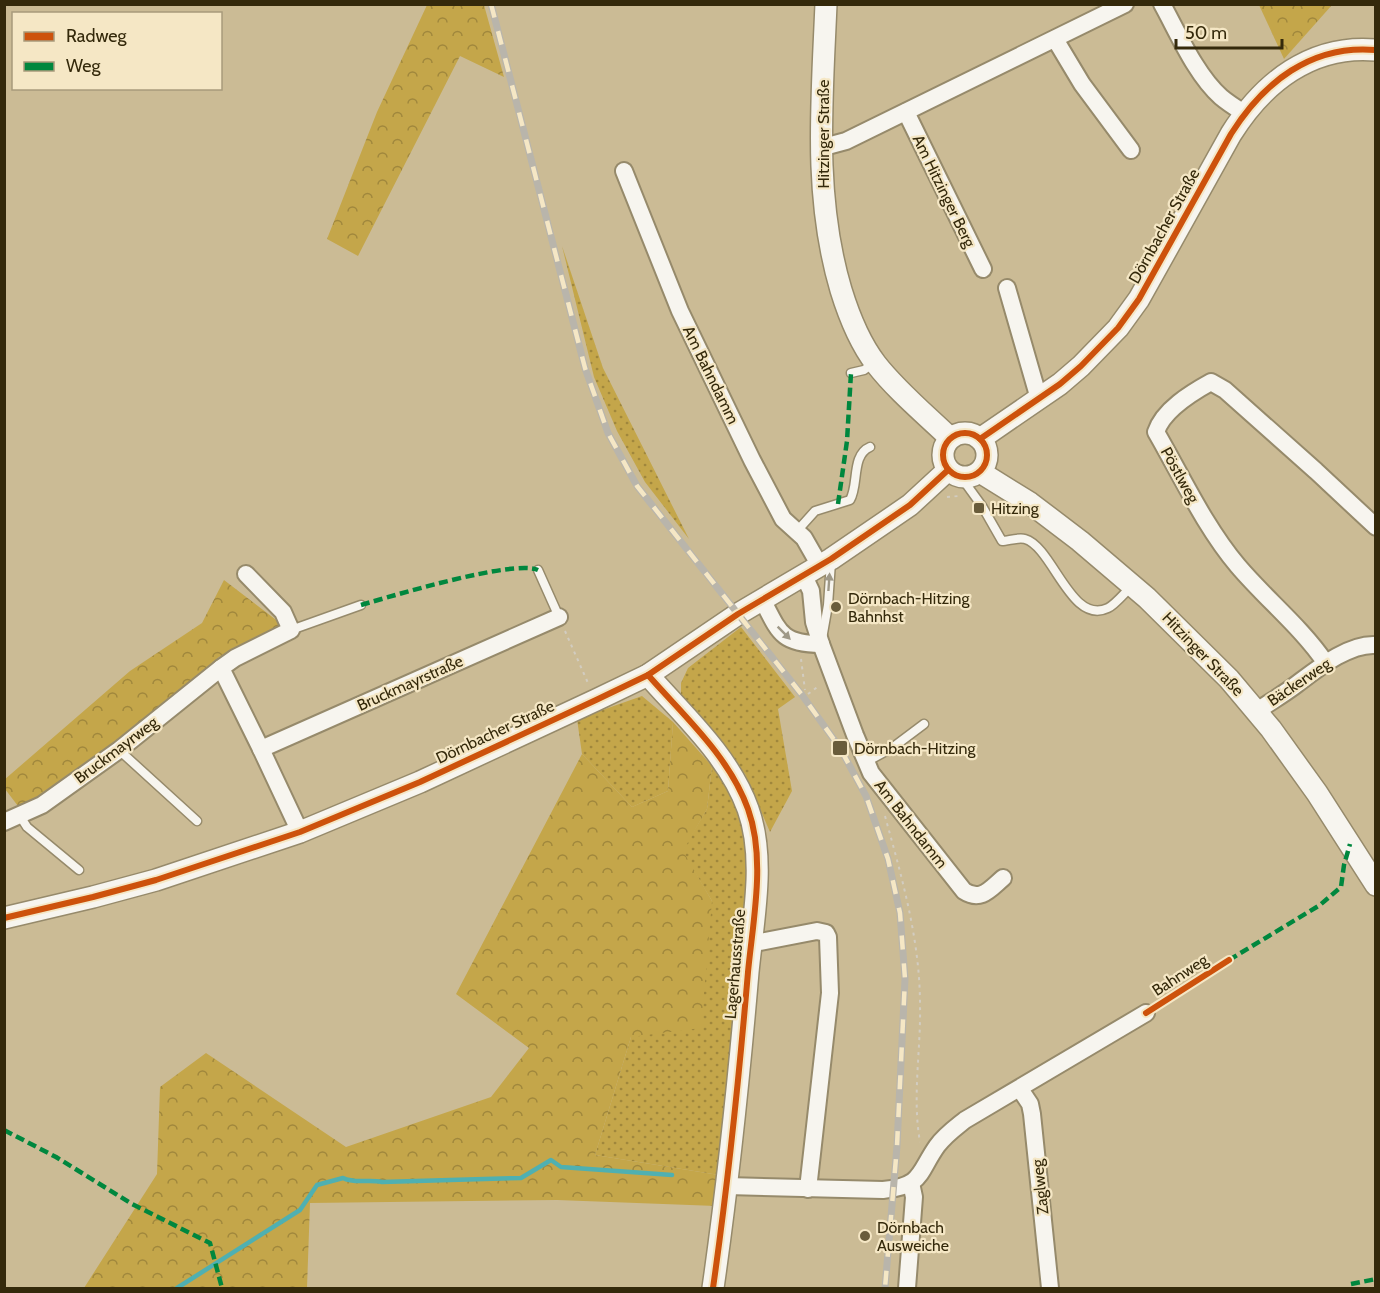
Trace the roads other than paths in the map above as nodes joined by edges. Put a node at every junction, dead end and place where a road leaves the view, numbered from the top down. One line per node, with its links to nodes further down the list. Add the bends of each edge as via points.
1 (826, 4): 8 (street, Hitzinger Straße)
2 (1125, 4): 4 (street)
3 (1162, 4): 7 (street, via 1211,87)
4 (1055, 39): 6 (street); 9 (street, via 1082,84)
5 (1376, 50): 7 (street, Dörnbacher Straße, via 1345,51 1295,68 1275,81)
6 (906, 112): 8 (street, via 846,141); 11 (street, Am Hitzinger Berg)
7 (1244, 113): 15 (street, Dörnbacher Straße, via 1118,328 1082,366)
8 (820, 148): 13 (street, Hitzinger Straße, via 822,194 836,271 851,318)
9 (1131, 150)
10 (624, 171): 21 (street, Am Bahndamm, via 710,375 783,519)
11 (983, 269)
12 (1007, 288): 15 (street)
13 (875, 363): 14 (lane); 16 (street, Hitzinger Straße)
14 (851, 373)
15 (1039, 399): 17 (street, Dörnbacher Straße)
16 (950, 438): 17 (street, via 969,433); 19 (street, via 942,456)
17 (980, 439): 19 (street, via 987,459)
18 (870, 447): 21 (lane, via 861,455 850,500 815,511)
19 (963, 473): 22 (street, Dörnbacher Straße); 25 (street, Hitzinger Straße, via 1050,518); 25 (lane, via 1002,542 1024,538 1037,546 1077,601 1091,610 1108,609)
20 (1376, 527): 32 (street, Pöstlweg, via 1225,390 1211,382 1195,390 1160,420 1156,432 1221,543)
21 (796, 531): 22 (street, Am Bahndamm, via 810,547)
22 (818, 567): 26 (street, Dörnbacher Straße); 30 (lane, one-way to 22, via 826,624); 30 (street, Am Bahndamm, via 811,591)
23 (538, 570): 28 (lane)
24 (246, 574): 29 (street, via 283,612)
25 (1132, 586): 35 (street, Hitzinger Straße, via 1175,623)
26 (762, 599): 30 (street, one-way to 30, via 783,634 800,644); 34 (street, Dörnbacher Straße)
27 (361, 605): 29 (lane)
28 (559, 617): 37 (street, Bruckmayrstraße)
29 (291, 630): 33 (street)
30 (821, 644): 39 (street, Am Bahndamm)
31 (1376, 645): 32 (street, Bäckerweg, via 1367,644)
32 (1325, 662): 35 (street, Bäckerweg)
33 (221, 668): 37 (street); 38 (street, Bruckmayrweg)
34 (648, 675): 42 (street, Dörnbacher Straße, via 420,782); 47 (street, Lagerhausstraße, via 722,761 747,805 757,861)
35 (1257, 711): 45 (street, Hitzinger Straße, via 1317,793)
36 (924, 724): 39 (lane)
37 (261, 749): 42 (street)
38 (119, 750): 40 (street, Bruckmayrweg, via 42,805); 41 (lane)
39 (866, 762): 44 (street, Am Bahndamm, via 964,891 979,896)
40 (12, 819): 43 (lane, via 27,826)
41 (197, 821)
42 (300, 832): 46 (street, Dörnbacher Straße, via 156,880)
43 (79, 870)
44 (1003, 878)
45 (1376, 885)
46 (4, 918)
47 (751, 941): 51 (street, Lagerhausstraße); 52 (street, via 817,931 828,937 830,993)
48 (1146, 1013): 49 (street, Bahnweg)
49 (1020, 1089): 50 (street, Bahnweg, via 950,1131); 55 (street, Zaglweg, via 1032,1114)
50 (911, 1183): 52 (street, via 884,1190); 54 (street, via 914,1197)
51 (727, 1186): 52 (street); 53 (street, Lagerhausstraße)
52 (808, 1189)
53 (713, 1288)
54 (907, 1288)
55 (1050, 1288)

